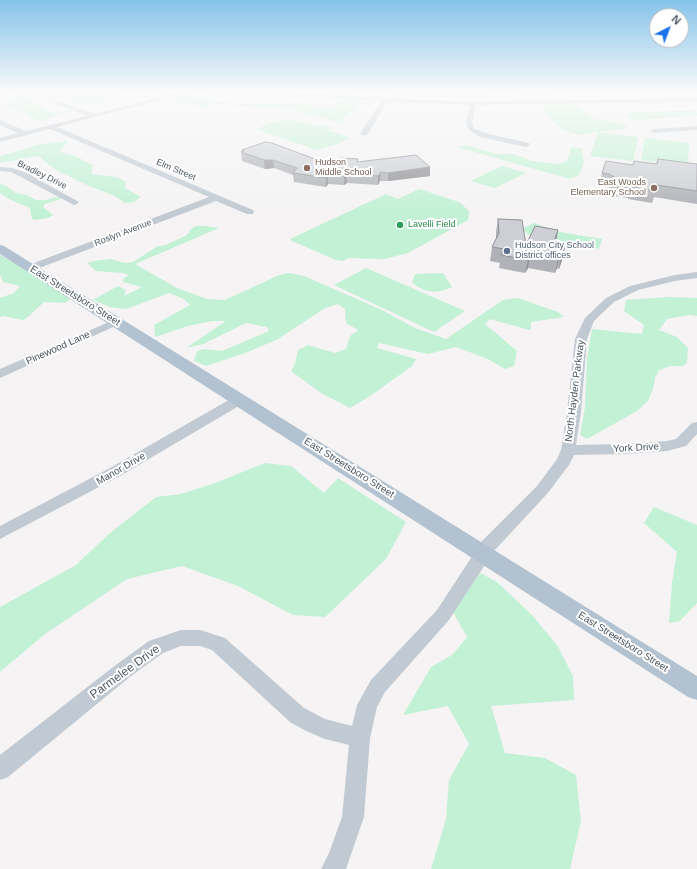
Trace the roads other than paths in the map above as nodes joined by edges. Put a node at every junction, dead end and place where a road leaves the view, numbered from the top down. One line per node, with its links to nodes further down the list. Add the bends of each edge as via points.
1 (21, 132): 5 (street)
2 (36, 132): 5 (street)
3 (58, 132): 9 (street, Elm Street)
4 (476, 132): 7 (street)
5 (26, 134): 6 (street)
6 (0, 140)
7 (526, 145)
8 (0, 169): 10 (street, Bradley Drive, via 22,174)
9 (215, 198): 11 (street, Elm Street); 13 (street, Roslyn Avenue)
10 (75, 202)
11 (250, 212)
12 (0, 249): 13 (main road, East Streetsboro Street)
13 (30, 268): 15 (main road, East Streetsboro Street)
14 (686, 274): 19 (street, North Hayden Parkway, via 634,288 610,300 589,320 581,339)
15 (116, 322): 16 (street, Pinewood Lane); 17 (main road, East Streetsboro Street)
16 (0, 374)
17 (239, 400): 20 (street, Manor Drive, via 72,496); 21 (main road, East Streetsboro Street)
18 (697, 426): 19 (street, York Drive, via 681,443 667,446)
19 (568, 450): 21 (street, North Hayden Parkway, via 564,461 546,486 488,546)
20 (0, 533)
21 (484, 554): 22 (main road, East Streetsboro Street); 23 (street, North Hayden Parkway, via 443,615 378,686 368,705)
22 (697, 689)
23 (360, 738): 24 (street, Parmelee Drive, via 325,729 297,715 218,644 200,638 181,638 156,647 124,670); 25 (street, North Hayden Parkway, via 353,817 339,859)
24 (0, 769)
25 (333, 869)

